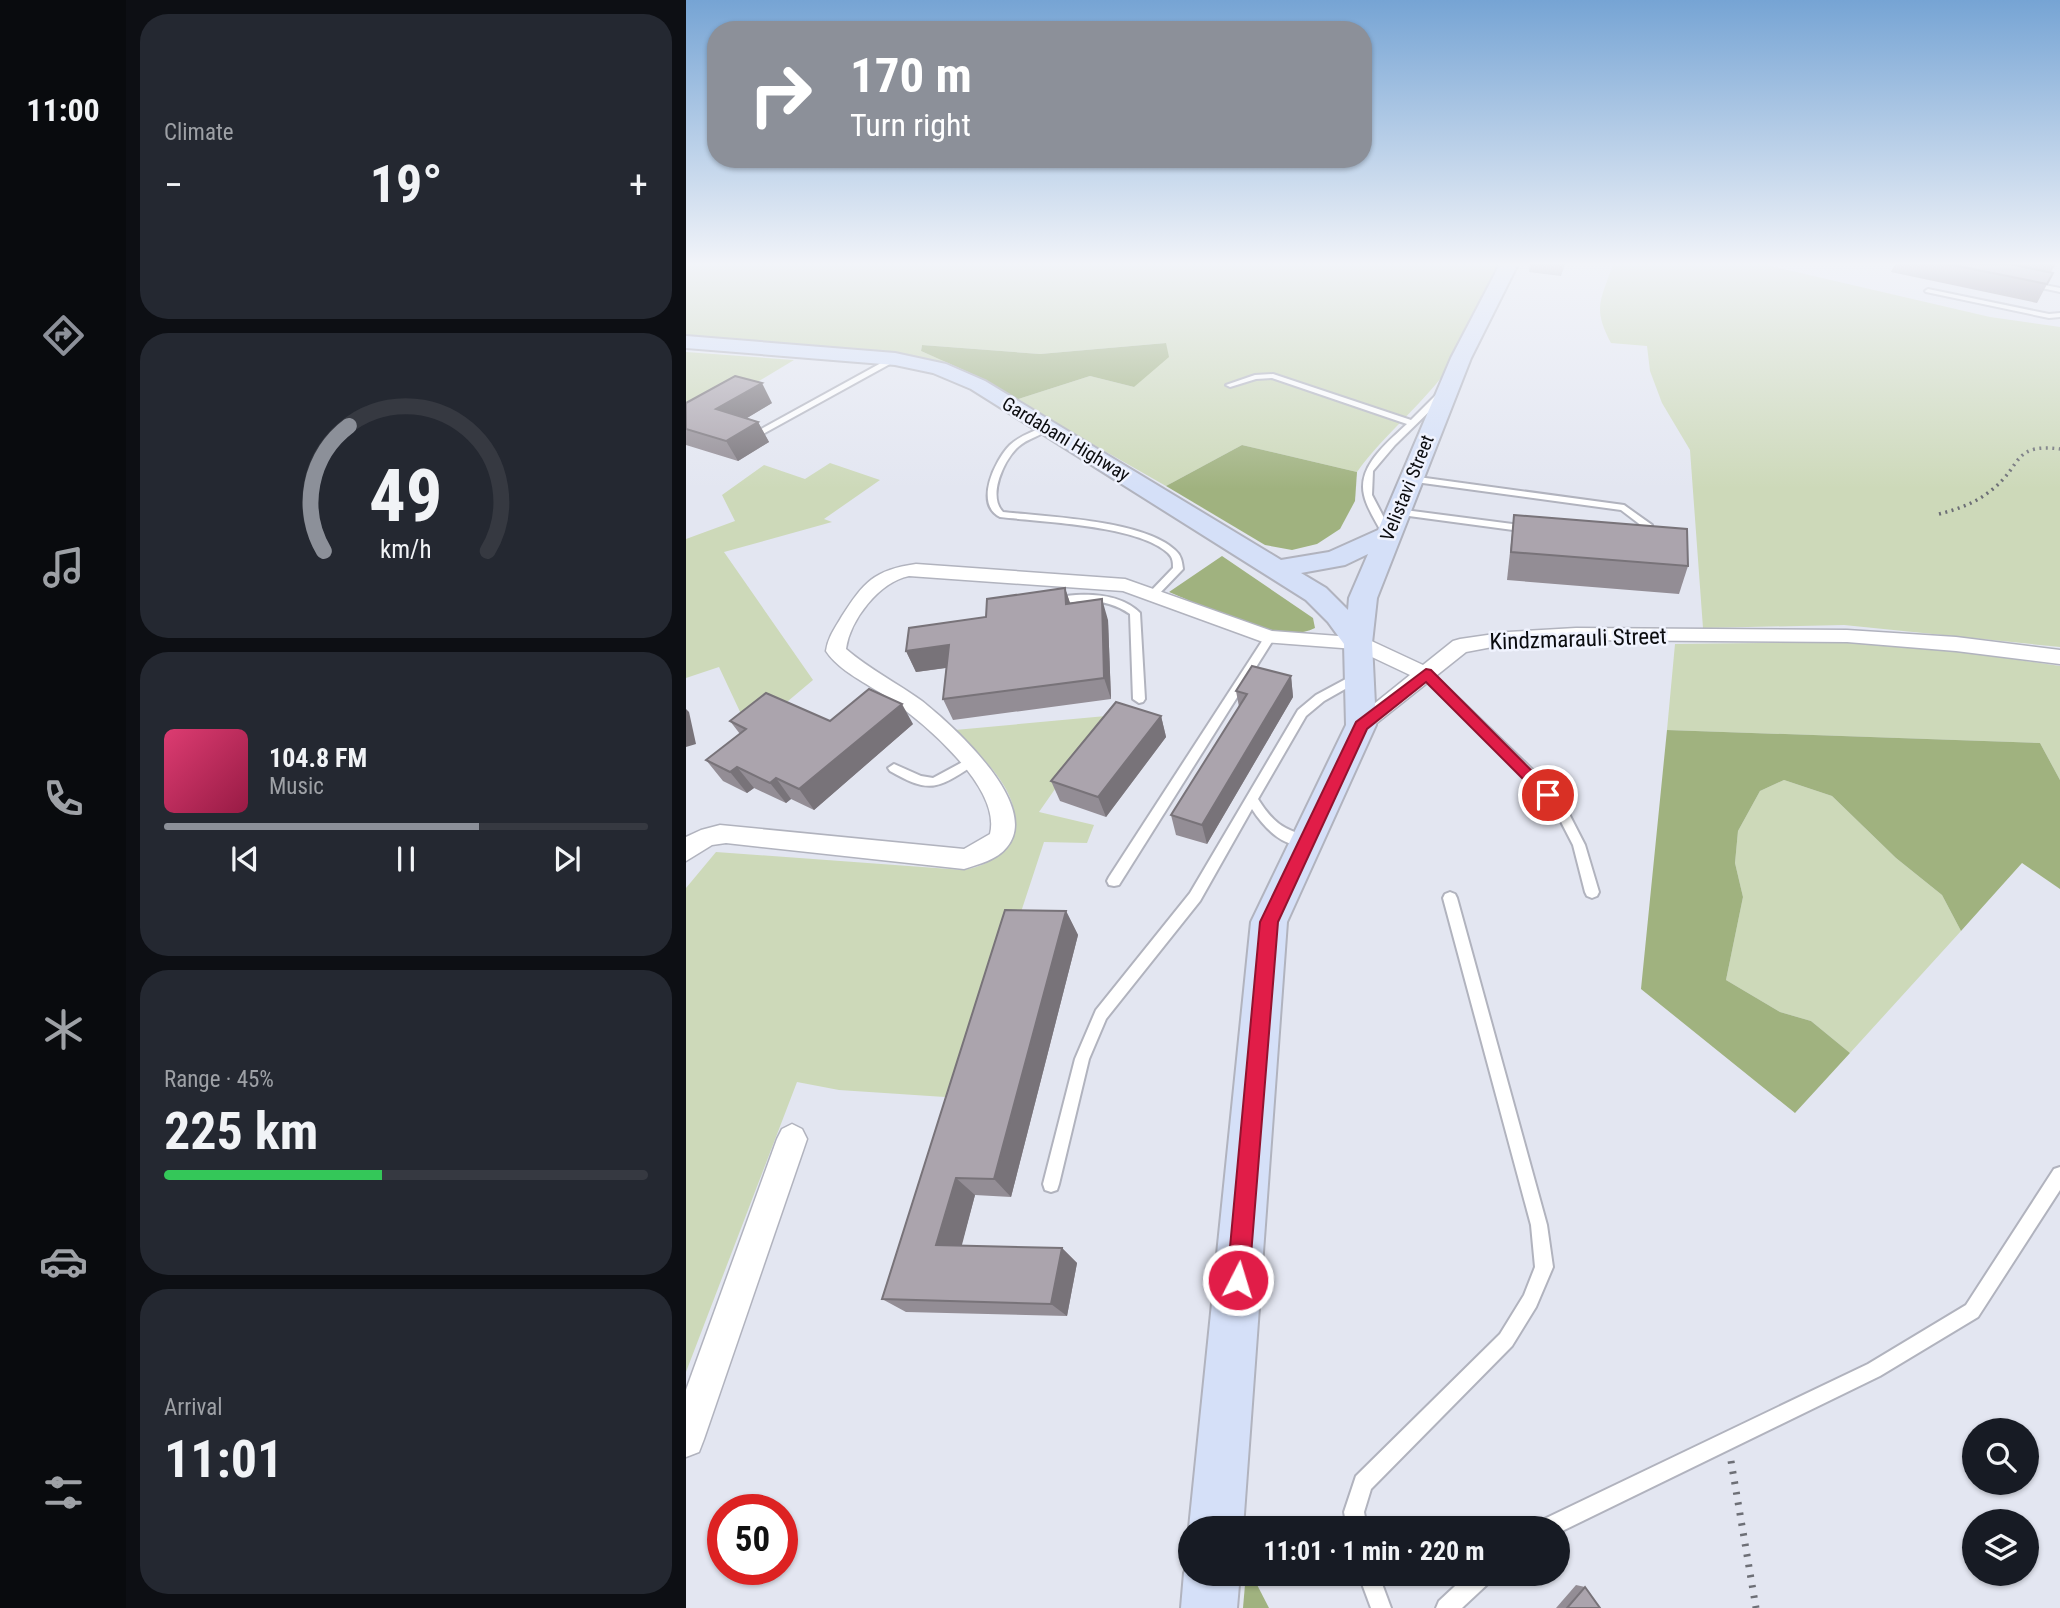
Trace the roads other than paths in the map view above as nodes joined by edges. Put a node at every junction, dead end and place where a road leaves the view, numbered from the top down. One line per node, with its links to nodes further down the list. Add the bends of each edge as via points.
1 (1473, 339): 5 (main road, Velistavi Street)
2 (686, 342): 3 (main road, Gardabani Highway)
3 (895, 359): 7 (main road, Gardabani Highway, via 939,368 978,385); 8 (lane)
4 (1230, 386): 6 (lane, via 1273,376)
5 (1449, 388): 6 (lane); 9 (main road, Velistavi Street)
6 (1413, 423): 10 (lane, via 1369,471 1368,495)
7 (1047, 428): 13 (main road, Gardabani Highway); 15 (lane, via 1013,446 997,474 993,510 1136,533 1158,542 1172,550 1178,569)
8 (758, 433)
9 (1410, 479): 10 (main road, Velistavi Street); 12 (lane, via 1623,508 1647,525 1644,535)
10 (1392, 524): 11 (lane); 13 (main road, via 1336,559); 18 (main road, Velistavi Street, via 1363,598)
11 (1533, 530)
12 (1624, 540)
13 (1278, 569): 18 (main road, Gardabani Highway, via 1316,594)
14 (1053, 590): 15 (street, via 1125,585); 16 (lane); 22 (lane, via 1125,605 1135,613); 24 (street, via 916,570 901,572 869,589 838,638 836,650 846,660 925,715)
15 (1153, 594): 17 (street)
16 (1040, 603)
17 (1270, 637): 18 (street); 29 (lane)
18 (1358, 643): 20 (street); 21 (main road, Velistavi Street)
19 (2060, 657): 20 (street, Kindzmarauli Street, via 1847,636 1576,634 1460,646)
20 (1426, 674): 23 (street, Kindzmarauli Street); 30 (lane, via 1562,811 1579,845)
21 (1361, 675): 23 (main road, Velistavi Street); 26 (lane, via 1302,713)
22 (1139, 699)
23 (1361, 725): 27 (main road, Kindzmarauli Street)
24 (970, 762): 25 (lane, via 939,782 921,784); 28 (street, via 1003,807 1005,826 1000,840 964,859 726,834 700,839)
25 (894, 768)
26 (1253, 800): 27 (lane, via 1266,822 1285,837); 34 (lane, via 1195,897 1101,1015 1082,1059)
27 (1305, 842): 36 (main road, Kindzmarauli Street, via 1269,922)
28 (686, 852)
29 (1114, 881)
30 (1592, 892)
31 (1450, 898): 37 (lane, via 1539,1225 1544,1267 1506,1340 1363,1483)
32 (792, 1139): 35 (street)
33 (2060, 1175): 38 (lane, via 1972,1311 1874,1370)
34 (1051, 1184)
35 (686, 1439)
36 (1217, 1516)
37 (1355, 1516)
38 (1570, 1517)
39 (1211, 1586): 42 (main road)
40 (1373, 1586): 43 (lane)
41 (1471, 1586): 44 (lane)
42 (1209, 1608)
43 (1381, 1608)
44 (1446, 1608)

